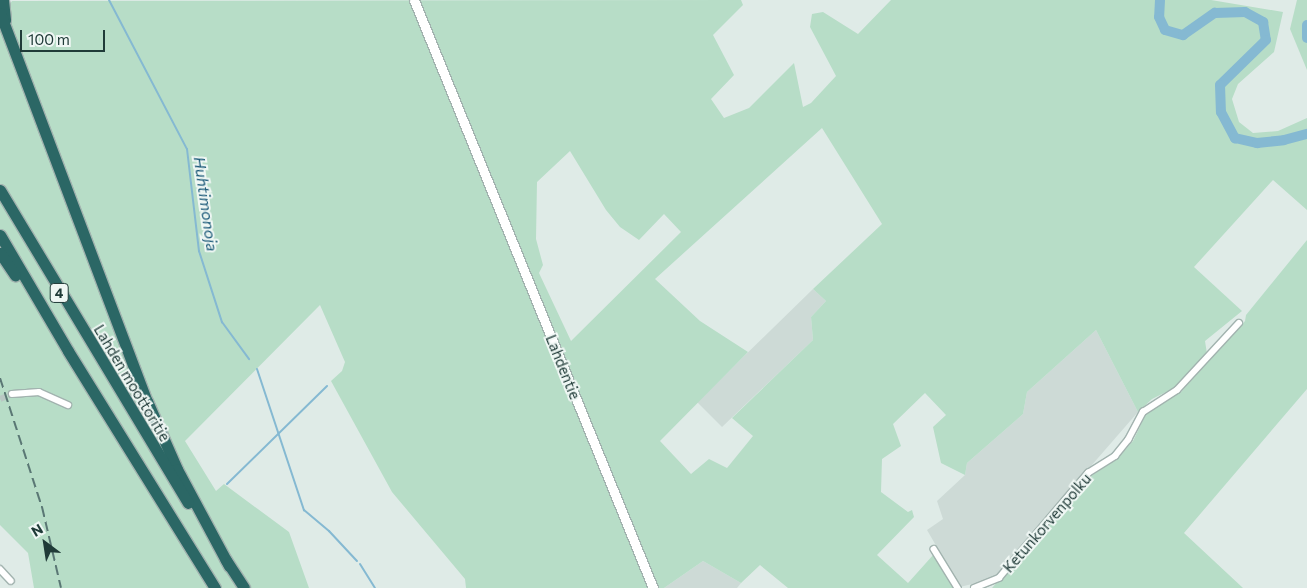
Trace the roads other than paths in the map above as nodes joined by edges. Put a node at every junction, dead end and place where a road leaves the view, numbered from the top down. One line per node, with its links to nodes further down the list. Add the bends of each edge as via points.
1 (3, 0): 5 (highway)
2 (414, 0): 6 (main road, Lahdentie)
3 (420, 0): 6 (main road, Lahdentie)
4 (0, 14): 5 (highway)
5 (5, 26): 15 (highway, via 147,401 178,469)
6 (473, 146): 20 (main road, Lahdentie)
7 (0, 190): 15 (highway, Lahden moottoritie / 4, via 121,394)
8 (0, 235): 11 (highway, 4)
9 (0, 253): 11 (highway)
10 (1239, 323): 22 (street, Ketunkorvenpolku, via 1176,390 1143,412 1115,456 1088,473 999,578)
11 (68, 351): 18 (highway, 4)
12 (12, 394): 13 (street, via 39,392)
13 (68, 405)
14 (934, 549): 21 (street)
15 (230, 566): 19 (highway, Lahden moottoritie / 4)
16 (0, 569): 17 (street)
17 (11, 581)
18 (215, 588)
19 (244, 588)
20 (653, 588)
21 (958, 588)
22 (974, 588)

